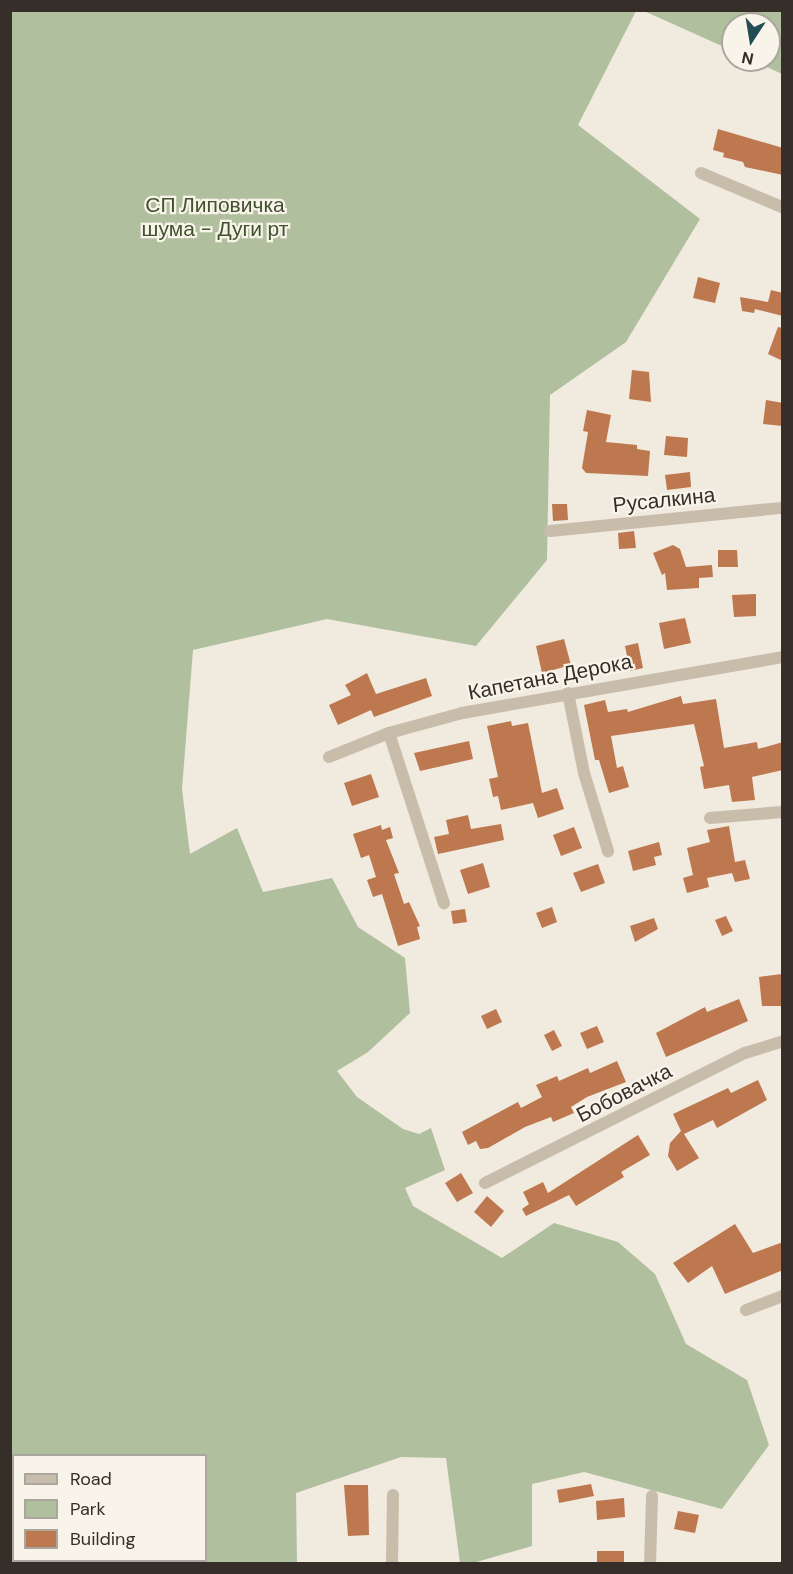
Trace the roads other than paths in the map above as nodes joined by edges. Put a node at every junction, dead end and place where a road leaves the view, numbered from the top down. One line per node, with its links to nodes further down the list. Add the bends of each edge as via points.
1 (701, 173): 2 (street)
2 (783, 207)
3 (783, 508): 4 (street, Русалкина)
4 (550, 531)
5 (783, 657): 6 (street, Капетана Дерока)
6 (568, 693): 7 (street, Капетана Дерока, via 462,713); 11 (street, via 584,774)
7 (389, 733): 8 (street, Капетана Дерока); 12 (street)
8 (329, 757)
9 (783, 812): 10 (street)
10 (710, 818)
11 (608, 851)
12 (444, 903)
13 (783, 1042): 14 (street, Бобовачка, via 745,1053)
14 (485, 1183)
15 (783, 1296): 16 (street)
16 (746, 1310)
17 (393, 1495): 19 (street)
18 (652, 1496): 20 (street)
19 (392, 1563)
20 (650, 1563)

